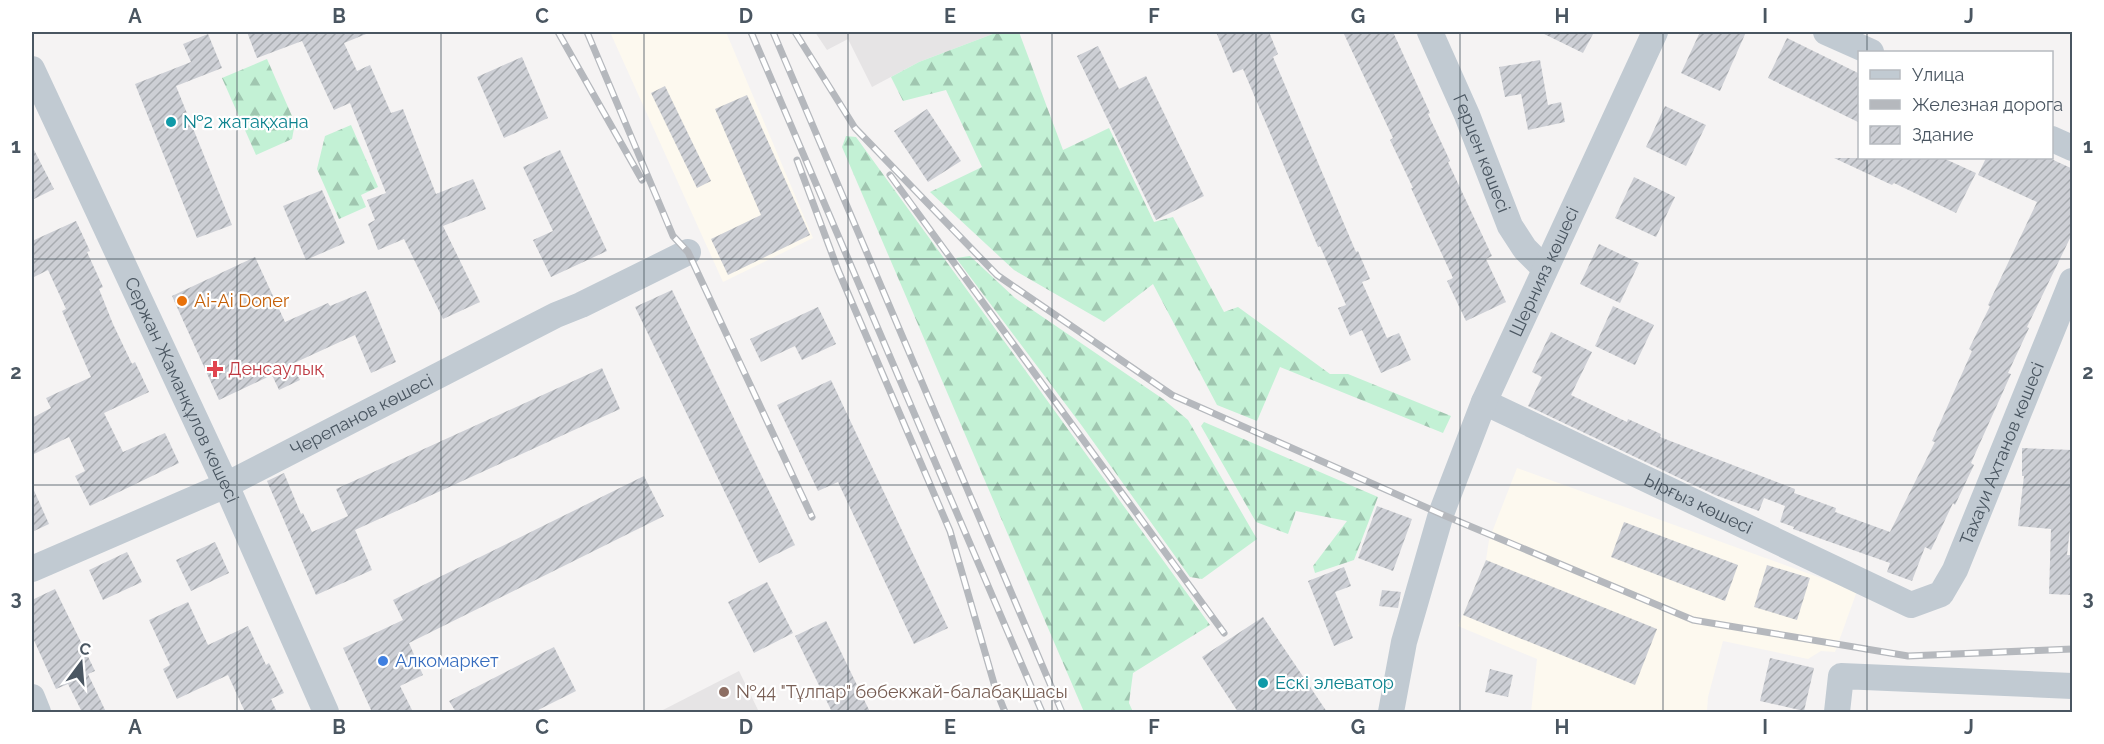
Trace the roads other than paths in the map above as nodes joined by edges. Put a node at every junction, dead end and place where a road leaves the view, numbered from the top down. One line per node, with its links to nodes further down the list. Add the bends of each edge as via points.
1 (1430, 32): 10 (street, Герцен көшесі, via 1510,226)
2 (1655, 32): 10 (street, Шернияз көшесі)
3 (1827, 32): 4 (street)
4 (1868, 51)
5 (32, 69): 6 (street, Сержан Жаманқұлов көшесі)
6 (41, 119): 13 (street, Сержан Жаманқұлов көшесі)
7 (2053, 138): 8 (street)
8 (2073, 148)
9 (688, 252): 13 (street, Черепанов көшесі, via 556,315)
10 (1544, 268): 12 (street, Шернияз көшесі)
11 (2073, 281): 15 (street, Тахауи Ахтанов көшесі, via 1955,570 1941,594)
12 (1484, 402): 15 (street, Ырғыз көшесі); 20 (street, Шернияз көшесі, via 1442,514 1404,642)
13 (226, 485): 14 (street, Черепанов көшесі); 19 (street, Сержан Жаманқұлов көшесі)
14 (32, 569)
15 (1911, 605)
16 (2073, 686): 21 (street, via 1840,676)
17 (32, 697): 18 (street)
18 (38, 712)
19 (326, 712)
20 (1391, 712)
21 (1838, 712)

